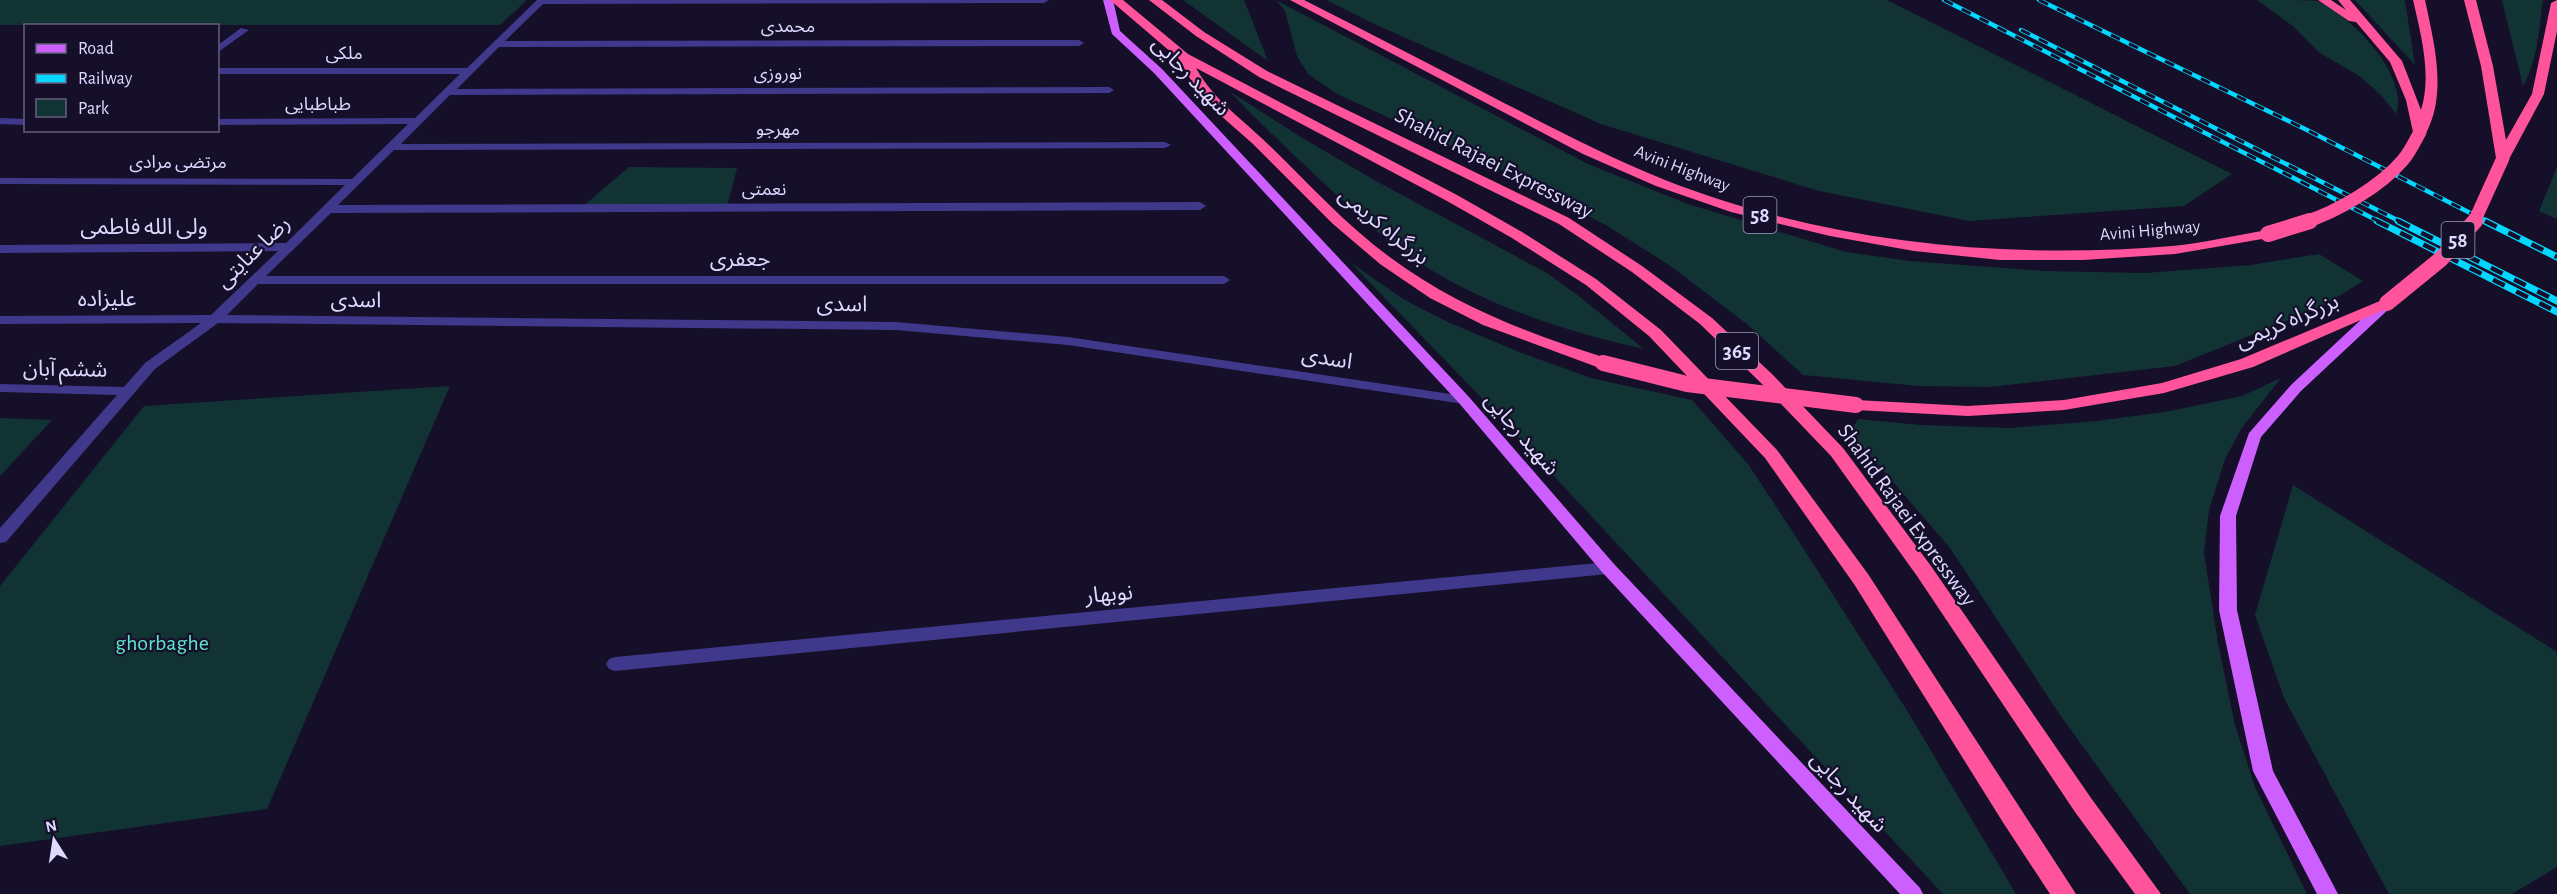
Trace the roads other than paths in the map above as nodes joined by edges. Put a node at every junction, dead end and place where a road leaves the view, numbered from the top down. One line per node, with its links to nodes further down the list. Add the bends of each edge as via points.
1 (1044, 0): 10 (street)
2 (1108, 0): 44 (main road, شهید رجایی, via 1115,32 1158,71)
3 (1116, 0): 18 (highway, 365)
4 (1155, 0): 50 (highway, Shahid Rajaei Expressway / 365, via 1263,74 1564,221 1706,321 1837,452)
5 (1296, 0): 27 (highway, Avini Highway / 58, bridge, via 1588,151 1661,183 1736,209 1914,247 2083,255 2175,250 2268,234 2327,214 2366,191 2403,160)
6 (2324, 0): 12 (highway)
7 (2344, 0): 12 (highway)
8 (2419, 0): 27 (highway, 58, via 2431,55 2430,100)
9 (2470, 0): 30 (highway, بزرگراه کریمی / 58, via 2487,66)
10 (542, 1): 16 (street, رضا عنایتی)
11 (2557, 3): 13 (highway)
12 (2365, 27): 27 (highway, via 2396,61)
13 (2554, 28): 30 (highway, via 2538,94)
14 (244, 30): 17 (street)
15 (1079, 43): 16 (street, محمدی)
16 (497, 44): 20 (street, رضا عنایتی)
17 (219, 48)
18 (1184, 57): 39 (highway, بزرگراه کریمی / 58, bridge, via 1202,89 1385,262 1487,322 1603,363 1686,384 1856,405 1968,411 2064,405 2164,388 2247,363); 49 (highway, 365, via 1517,235 1591,282 1655,333 1772,454 1861,579)
19 (219, 71): 20 (street, ملکی)
20 (470, 71): 22 (street, رضا عنایتی)
21 (1109, 90): 22 (street, نوروزی)
22 (448, 92): 26 (street, رضا عنایتی)
23 (0, 122): 24 (street)
24 (24, 122)
25 (219, 122): 26 (street, طباطبایی)
26 (418, 122): 29 (street, رضا عنایتی)
27 (2420, 132)
28 (1165, 145): 29 (street, مهرجو)
29 (392, 147): 32 (street, رضا عنایتی)
30 (2502, 158): 39 (highway, بزرگراه کریمی / 58, bridge, via 2492,187 2469,228 2426,272)
31 (0, 181): 32 (street, مرتضی مرادی)
32 (356, 182): 34 (street, رضا عنایتی)
33 (1200, 206): 34 (street, نعمتی)
34 (328, 209): 35 (street, رضا عنایتی)
35 (288, 248): 36 (street, ولی الله فاطمی); 37 (street, رضا عنایتی)
36 (0, 249)
37 (255, 280): 38 (street, جعفری); 40 (street, رضا عنایتی)
38 (1224, 280)
39 (2387, 303): 51 (main road, via 2296,388 2254,436 2228,516 2228,610 2263,771)
40 (214, 319): 41 (street, علیزاده); 43 (street, رضا عنایتی, via 150,366); 44 (street, اسدی, via 896,326 1068,340)
41 (0, 320)
42 (0, 388): 43 (street, ششم آبان)
43 (128, 391): 45 (street, رضا عنایتی)
44 (1464, 400): 46 (main road, شهید رجایی)
45 (0, 538)
46 (1608, 568): 47 (street, نوبهار); 48 (main road, شهید رجایی)
47 (615, 664)
48 (1913, 894)
49 (2064, 894)
50 (2149, 894)
51 (2328, 894)

